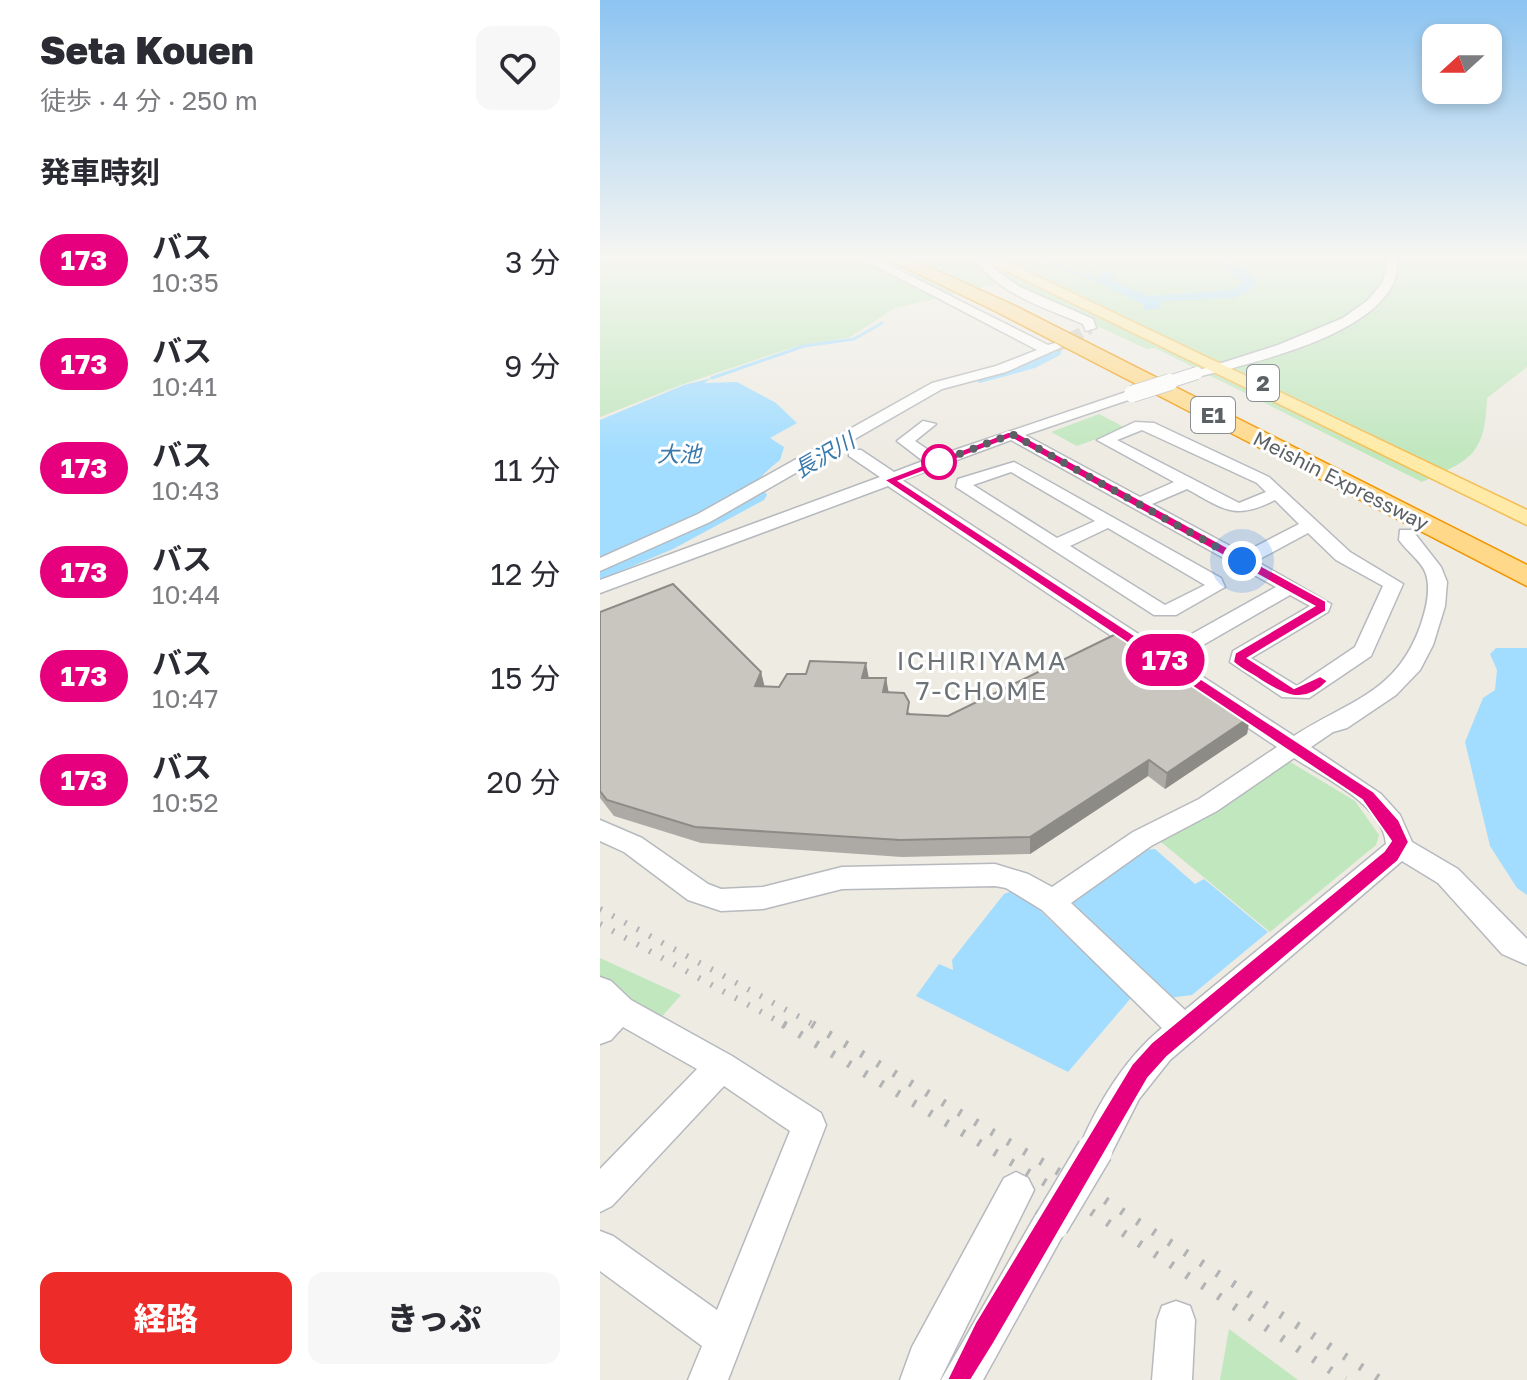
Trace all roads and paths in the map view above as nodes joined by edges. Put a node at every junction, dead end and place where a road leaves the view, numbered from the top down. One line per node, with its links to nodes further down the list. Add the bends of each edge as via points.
1 (1000, 323): 27 (street, via 1051,348 1001,369 937,386 704,518)
2 (1031, 323): 33 (highway, Meishin Expressway / E1)
3 (1061, 323): 29 (highway, Meishin Expressway / E1)
4 (1089, 323): 8 (street)
5 (1119, 323): 9 (main road, 2)
6 (1124, 323): 9 (main road, 2)
7 (1342, 323): 9 (street)
8 (1090, 328)
9 (1213, 369): 11 (street, bridge); 20 (main road, 2); 21 (main road, 2)
10 (928, 424): 13 (street, via 905,441)
11 (1012, 434): 13 (street); 15 (street)
12 (855, 453): 14 (street)
13 (936, 463): 14 (street)
14 (892, 480): 32 (street); 36 (street)
15 (1094, 480): 18 (street); 19 (street)
16 (1186, 483): 17 (street, via 1236,508); 17 (street, via 1105,440 1149,426 1263,480); 19 (street)
17 (1276, 493): 23 (street)
18 (1061, 494): 22 (street); 26 (street, via 1014,467 963,485)
19 (1139, 504): 25 (street)
20 (1527, 508)
21 (1527, 518)
22 (1109, 521): 26 (street); 28 (street)
23 (1310, 525): 30 (street); 35 (street, via 1343,556 1393,584 1364,651 1301,693 1290,692 1241,662 1240,656 1321,608)
24 (1406, 534): 37 (street, via 1409,546 1435,572 1439,585 1431,621 1411,667 1339,723)
25 (1199, 537): 28 (street); 30 (street)
26 (1056, 545): 28 (street, via 1161,611 1215,587)
27 (640, 548): 31 (street); 32 (street)
28 (1165, 554)
29 (1527, 559)
30 (1242, 561): 35 (street)
31 (600, 565)
32 (659, 565): 34 (street)
33 (1527, 577)
34 (600, 587)
35 (1290, 587): 36 (street)
36 (1163, 659): 37 (street)
37 (1293, 746): 39 (street, via 1368,796 1398,835); 40 (street)
38 (600, 830): 40 (street, via 633,845 698,892 721,900 763,898 842,878 983,875 1014,879)
39 (1399, 847): 41 (street, via 1448,876 1512,945); 43 (street)
40 (1052, 902): 43 (street)
41 (1527, 953)
42 (607, 1010): 44 (street)
43 (1184, 1029): 52 (street, bridge, via 1140,1071)
44 (721, 1066): 46 (street); 49 (street, via 809,1125)
45 (1016, 1190): 51 (street)
46 (600, 1194)
47 (600, 1249): 49 (street)
48 (1176, 1320): 53 (street)
49 (723, 1338): 50 (street)
50 (708, 1380)
51 (920, 1380)
52 (961, 1380)
53 (1172, 1380)

